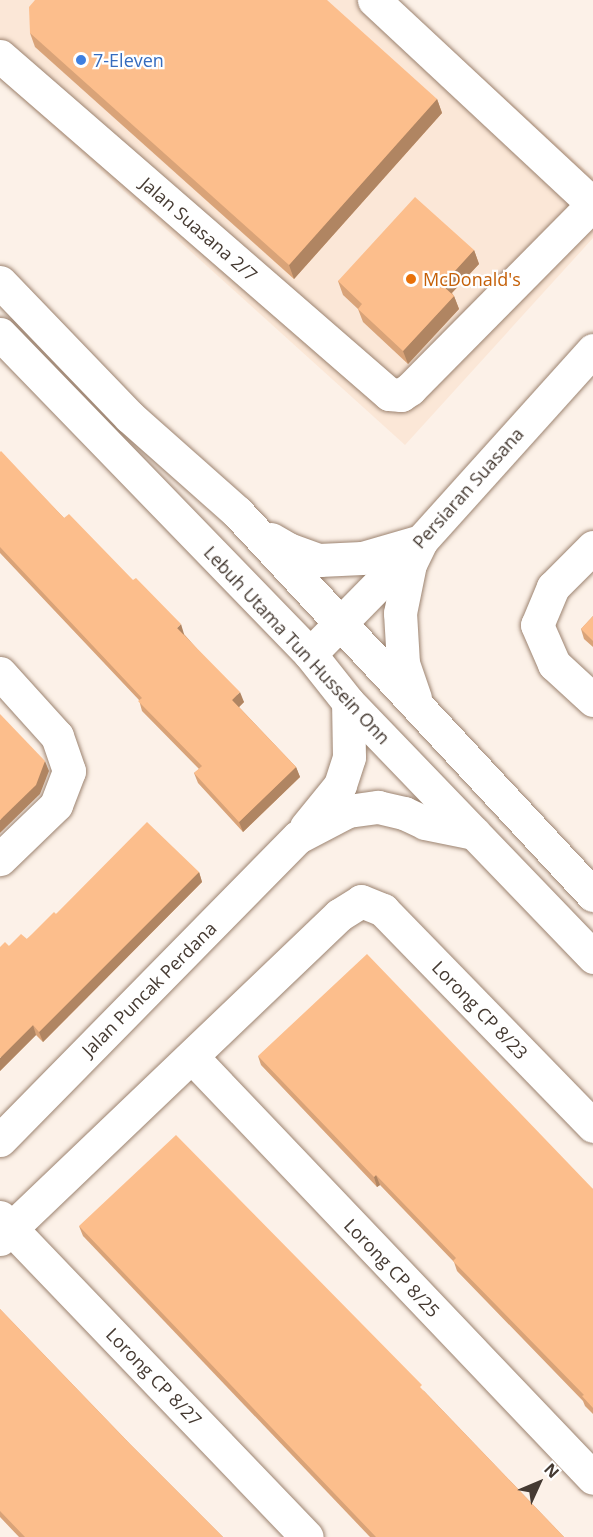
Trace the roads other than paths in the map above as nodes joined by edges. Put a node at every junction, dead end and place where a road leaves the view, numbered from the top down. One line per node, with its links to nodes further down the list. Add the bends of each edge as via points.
1 (374, 0): 3 (street)
2 (0, 56): 3 (street, Jalan Suasana 2/7, via 389,394 410,389)
3 (593, 204)
4 (0, 282): 7 (street, via 130,417)
5 (0, 334): 11 (street, Lebuh Utama Tun Hussein Onn)
6 (592, 351): 8 (street, Persiaran Suasana)
7 (254, 530): 8 (street, via 288,549 319,560 362,558); 10 (street)
8 (421, 541): 10 (street, Persiaran Suasana); 15 (street, via 410,564 400,613 403,663)
9 (593, 547): 13 (street, via 553,587 537,625 554,664)
10 (341, 624): 11 (street, Persiaran Suasana); 15 (street)
11 (309, 654): 14 (street, Lebuh Utama Tun Hussein Onn)
12 (0, 673): 18 (street, via 57,736 69,771 56,805)
13 (593, 700)
14 (348, 702): 16 (street, Lebuh Utama Tun Hussein Onn); 17 (street, via 349,757 340,785)
15 (420, 710): 19 (street)
16 (474, 833): 17 (street, via 425,823 378,807 348,811); 20 (street, Lebuh Utama Tun Hussein Onn)
17 (298, 837): 23 (street, Jalan Puncak Perdana)
18 (0, 859)
19 (593, 895)
20 (593, 957)
21 (192, 1057): 22 (street, Lorong CP 8/23, via 339,915 361,901 383,910); 24 (street); 25 (street, Lorong CP 8/25)
22 (593, 1126)
23 (0, 1140)
24 (4, 1228): 26 (street, Lorong CP 8/27)
25 (593, 1478)
26 (308, 1537)

